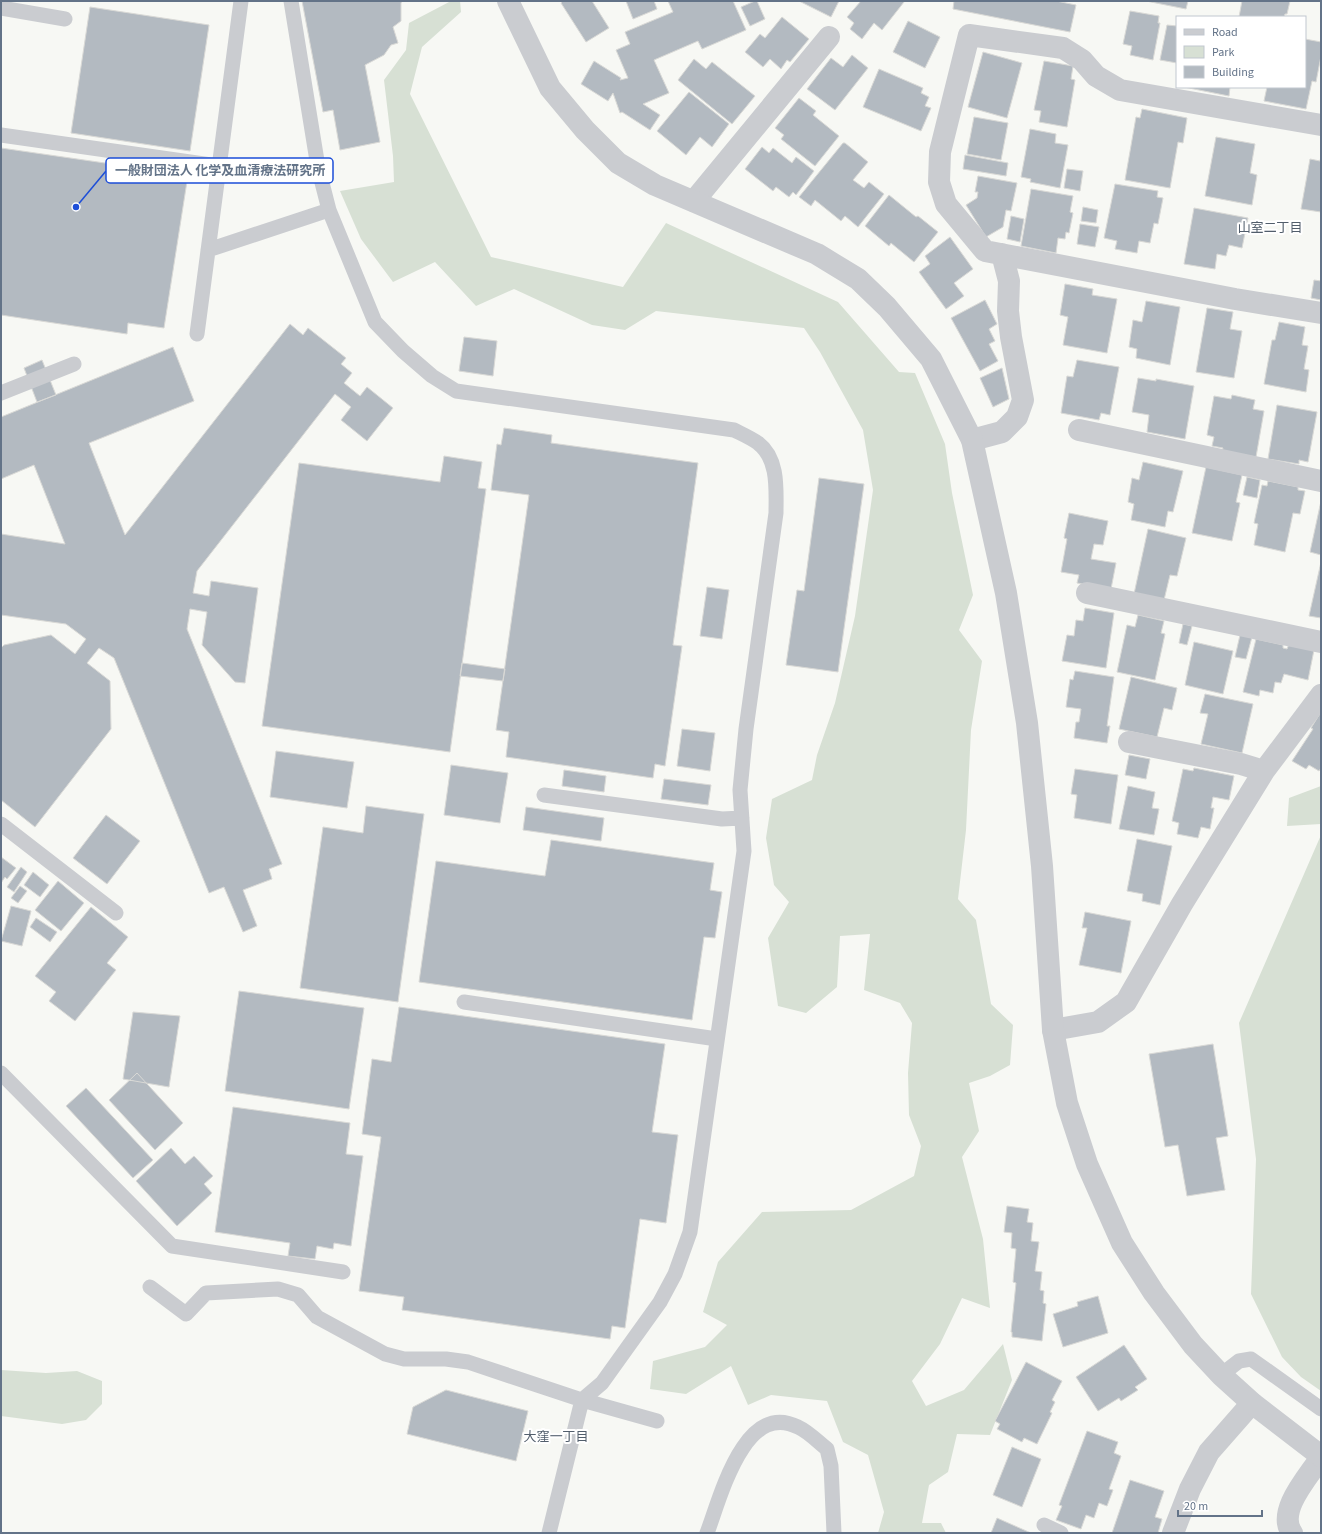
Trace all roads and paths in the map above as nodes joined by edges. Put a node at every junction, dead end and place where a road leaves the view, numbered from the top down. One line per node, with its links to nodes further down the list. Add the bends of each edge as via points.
1 (241, 1): 9 (lane)
2 (290, 1): 11 (lane, via 318,167)
3 (508, 1): 10 (street, via 550,88 585,130 618,163 655,185)
4 (1, 8): 5 (lane)
5 (65, 18)
6 (829, 37): 10 (street)
7 (1321, 125): 13 (street, via 1120,90 1096,76 1082,60 1063,48 969,35 940,152 939,182 946,204 985,251)
8 (1, 135): 9 (lane)
9 (218, 166): 12 (lane)
10 (694, 201): 19 (street, via 817,254 858,279 887,307 932,359)
11 (329, 210): 12 (lane); 27 (lane, via 375,322 432,376 456,391 734,430 759,444 771,460 776,484 776,513 746,729 740,790)
12 (208, 250): 15 (lane)
13 (1002, 254): 14 (street); 19 (street, via 1009,281 1008,311 1011,337 1023,400 1017,417 1002,432)
14 (1321, 313)
15 (197, 334)
16 (74, 364): 17 (lane)
17 (1, 393)
18 (1079, 430): 20 (street)
19 (972, 440): 31 (street, via 1006,593 1027,723 1042,866)
20 (1321, 481)
21 (1087, 593): 22 (street)
22 (1321, 642)
23 (1321, 695): 25 (street)
24 (1129, 742): 25 (street, via 1241,764)
25 (1264, 771): 31 (street, via 1182,904 1126,1002 1098,1022)
26 (544, 795): 27 (lane, via 722,819)
27 (742, 818): 32 (lane, via 744,851)
28 (1, 824): 29 (lane)
29 (116, 913)
30 (464, 1002): 32 (lane)
31 (1053, 1030): 36 (street, via 1067,1103 1088,1164 1122,1243 1154,1293 1193,1345)
32 (717, 1039): 37 (lane, via 690,1232 675,1274 660,1302 602,1383)
33 (1, 1073): 34 (lane, via 172,1246)
34 (343, 1272)
35 (150, 1287): 37 (lane, via 186,1314 206,1293 278,1289 298,1295 318,1317 385,1354 404,1359 446,1358 468,1362)
36 (1221, 1375): 38 (street); 39 (lane, via 1239,1361 1251,1359)
37 (582, 1400): 40 (lane); 43 (lane)
38 (1252, 1403): 41 (street); 47 (street, via 1209,1452)
39 (1321, 1408)
40 (657, 1421)
41 (1321, 1457): 48 (street, via 1288,1507 1289,1529)
42 (1044, 1525): 46 (lane)
43 (549, 1533)
44 (707, 1533): 45 (lane, via 733,1463 751,1435 764,1425 782,1423 798,1426 828,1449)
45 (834, 1533)
46 (1061, 1533)
47 (1172, 1533)
48 (1292, 1533)

